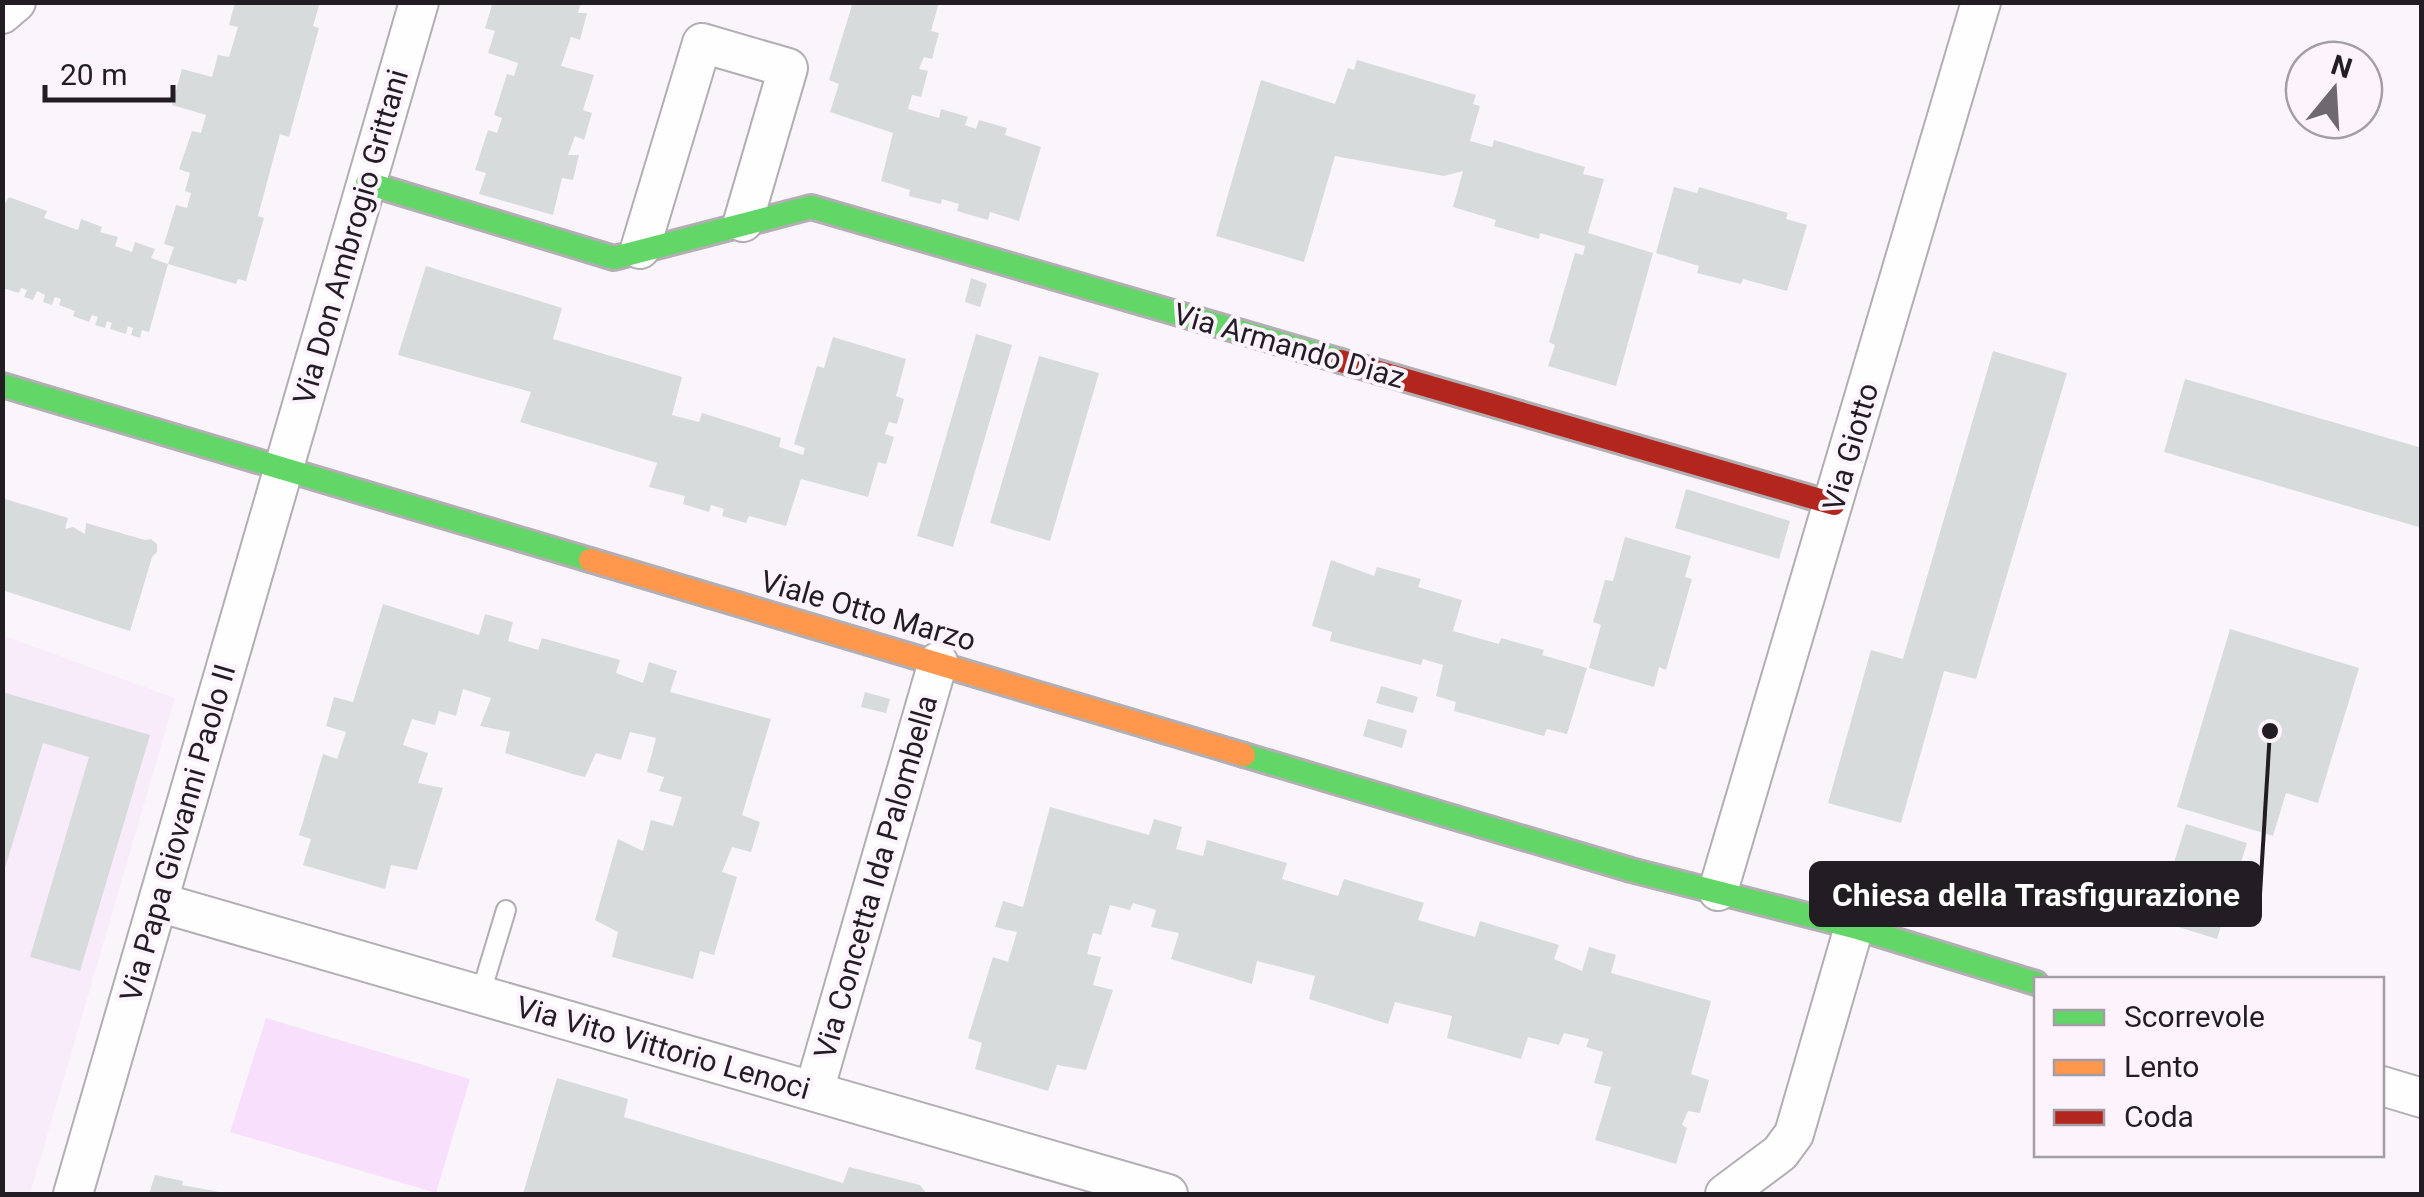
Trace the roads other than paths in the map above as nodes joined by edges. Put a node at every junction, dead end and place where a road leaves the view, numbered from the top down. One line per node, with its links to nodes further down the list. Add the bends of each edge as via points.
1 (16, 2): 4 (street)
2 (419, 2): 5 (street, Via Don Ambrogio Grittani)
3 (1981, 2): 10 (street, Via Giotto)
4 (2, 14)
5 (368, 183): 7 (street, Via Armando Diaz, via 614,258); 9 (street, Via Don Ambrogio Grittani)
6 (743, 222): 7 (street, Via Armando Diaz); 7 (street, via 788,68 702,44); 10 (street, Via Armando Diaz, via 811,207)
7 (640, 249)
8 (2, 385): 9 (street, Viale Otto Marzo)
9 (284, 470): 11 (street, Viale Otto Marzo); 13 (street, Via Papa Giovanni Paolo II)
10 (1834, 504): 12 (street, Via Giotto)
11 (938, 662): 12 (street, Viale Otto Marzo, via 1631,870); 19 (street, Via Concetta Ida Palombella)
12 (1718, 890): 15 (street, Viale Otto Marzo)
13 (158, 902): 17 (street, Via Vito Vittorio Lenoci); 22 (street, Via Papa Giovanni Paolo II)
14 (506, 910): 17 (lane)
15 (1854, 928): 16 (street, Viale Otto Marzo); 24 (street, via 1794,1134 1780,1153)
16 (2034, 982)
17 (480, 996): 19 (street, Via Vito Vittorio Lenoci)
18 (2384, 1087): 20 (street)
19 (814, 1092): 21 (street, Via Vito Vittorio Lenoci)
20 (2422, 1098)
21 (1122, 1188): 23 (street, Via Vito Vittorio Lenoci)
22 (73, 1194)
23 (1168, 1194)
24 (1725, 1194)

